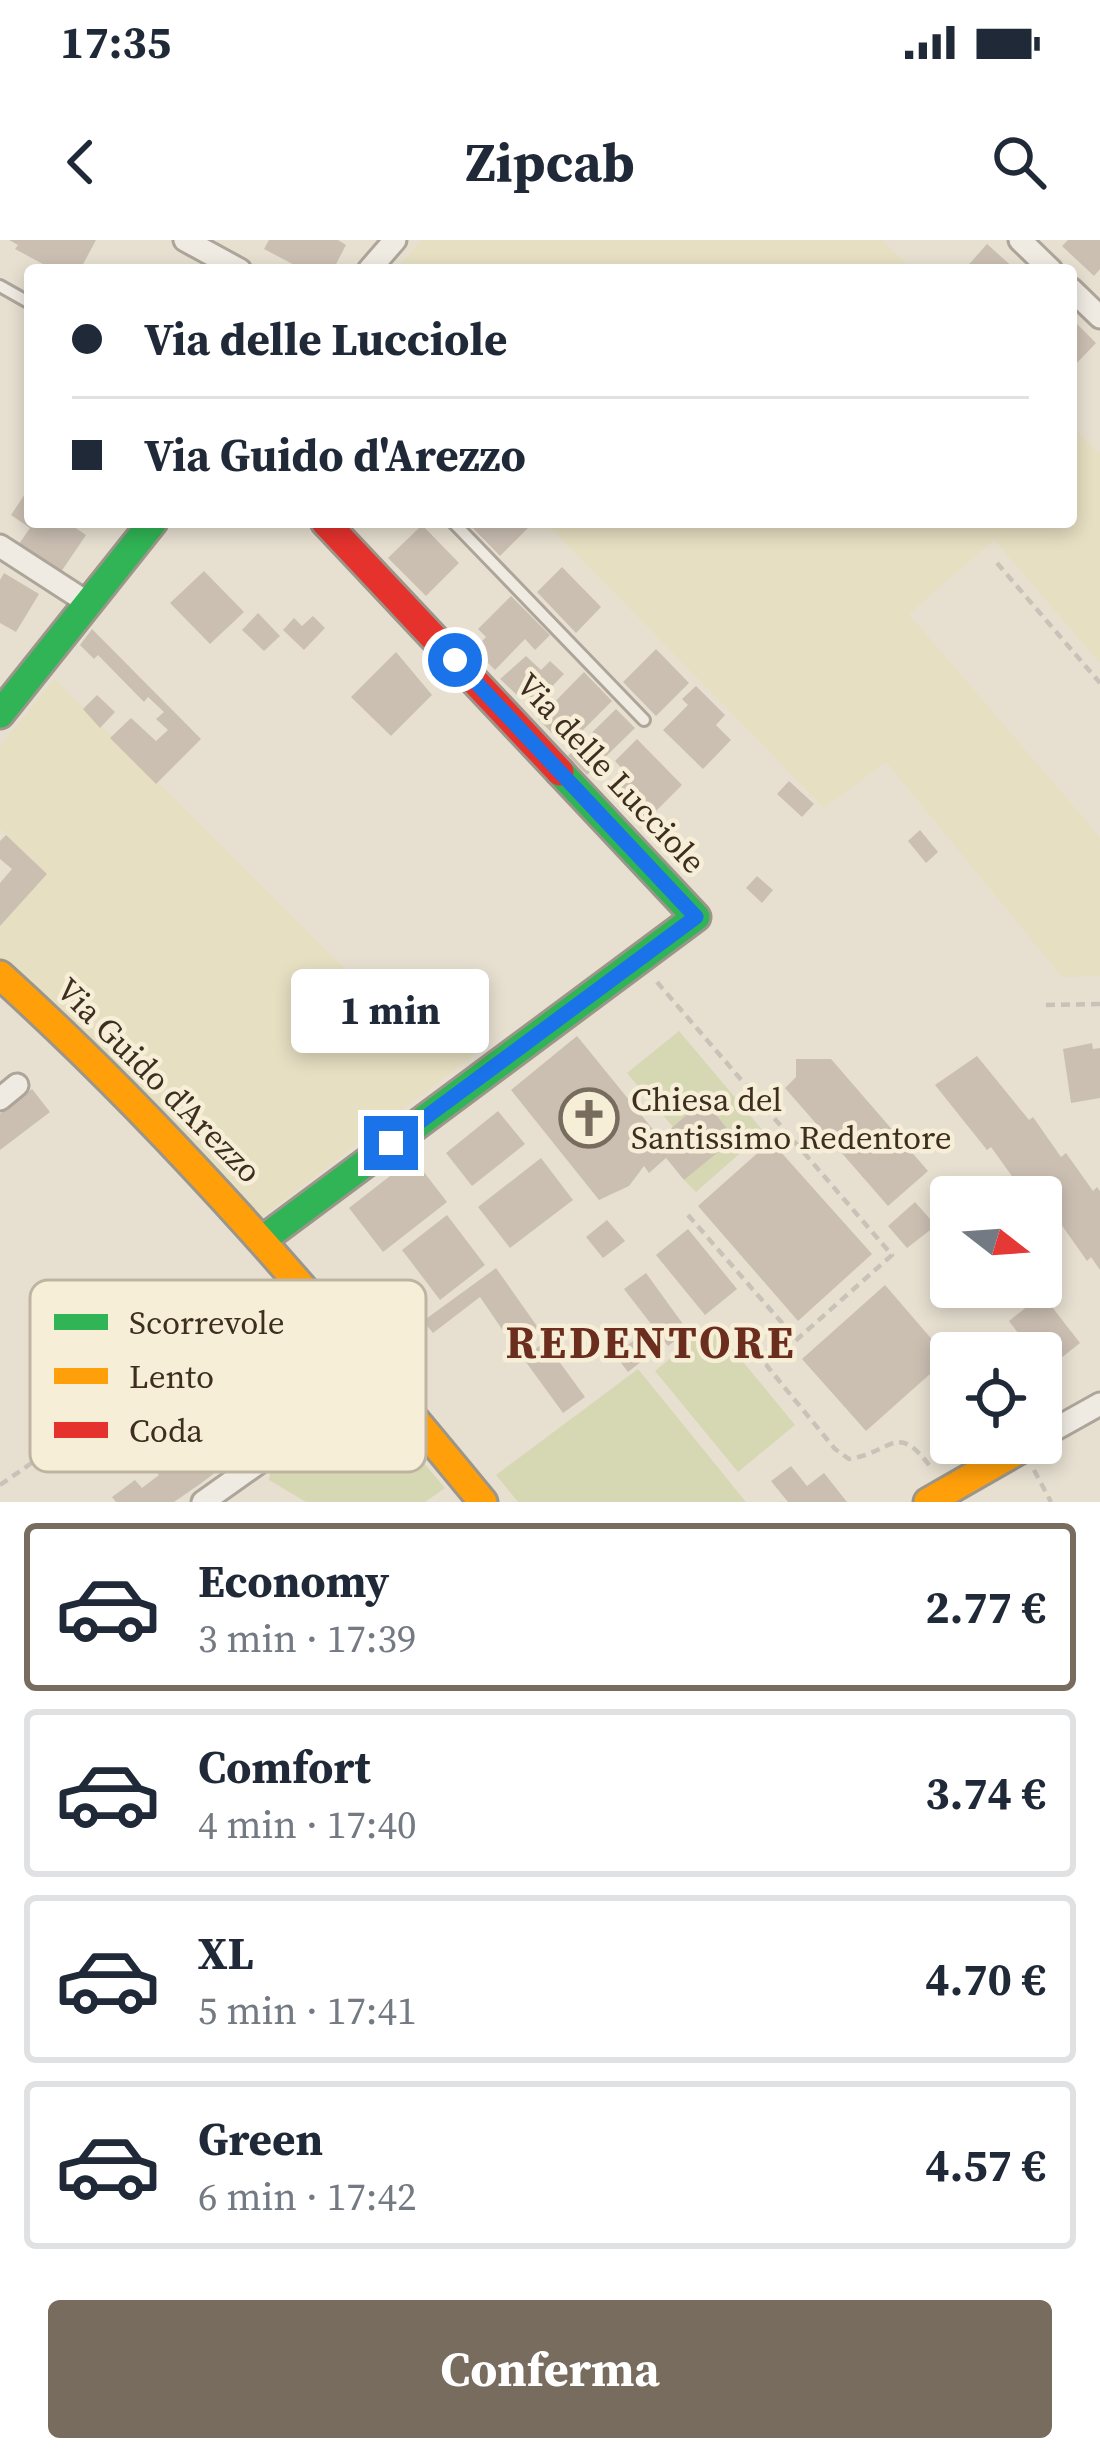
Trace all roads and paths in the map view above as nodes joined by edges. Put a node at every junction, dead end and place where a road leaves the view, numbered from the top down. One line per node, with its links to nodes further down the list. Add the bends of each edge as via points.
1 (185, 240): 4 (street)
2 (395, 240): 5 (street)
3 (1020, 240): 6 (street)
4 (229, 264)
5 (374, 264)
6 (1045, 264)
7 (1077, 296): 8 (street)
8 (1100, 317)
9 (148, 528): 14 (street)
10 (331, 528): 18 (street, Via delle Lucciole, via 696,917)
11 (459, 528): 17 (lane)
12 (0, 546): 14 (street)
13 (998, 563): 15 (path)
14 (88, 603): 16 (street)
15 (1100, 682)
16 (0, 714)
17 (644, 720)
18 (638, 959): 23 (street); 25 (path, via 892,1255)
19 (0, 975): 23 (street, Via Guido d'Arezzo, via 131,1095)
20 (1100, 1004): 21 (path)
21 (1046, 1005)
22 (688, 1215): 25 (path)
23 (262, 1240): 24 (street, Via Guido d'Arezzo)
24 (296, 1280)
25 (796, 1339): 33 (path, via 767,1366 835,1449 849,1459 909,1443)
26 (1100, 1404): 27 (street)
27 (1062, 1425)
28 (426, 1435): 36 (street, Via Guido d'Arezzo)
29 (30, 1464): 34 (path)
30 (1011, 1464): 37 (street)
31 (1035, 1464): 38 (path)
32 (245, 1472): 35 (street)
33 (935, 1474)
34 (0, 1485)
35 (202, 1502)
36 (483, 1502)
37 (928, 1502)
38 (1051, 1502)

